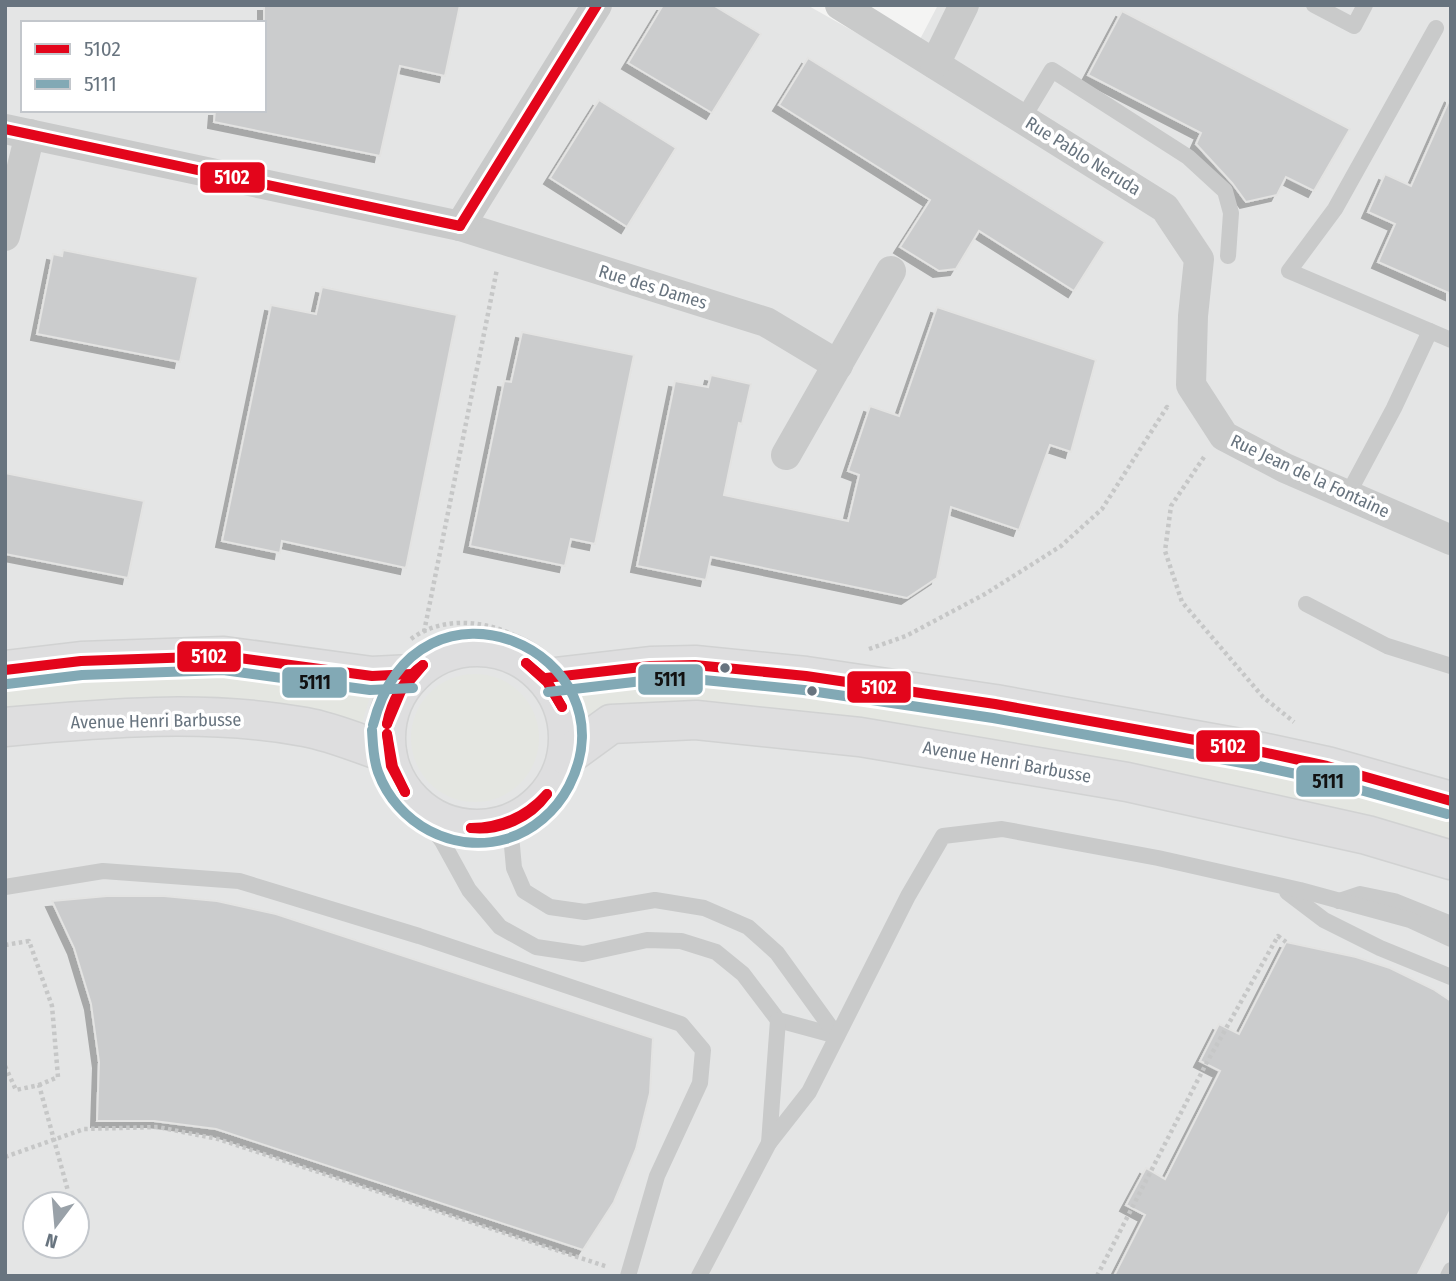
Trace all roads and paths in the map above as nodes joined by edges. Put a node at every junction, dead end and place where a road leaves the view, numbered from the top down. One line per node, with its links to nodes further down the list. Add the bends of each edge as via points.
1 (597, 5): 10 (street)
2 (840, 5): 7 (street, Rue Pablo Neruda)
3 (964, 5): 7 (street)
4 (1314, 5): 5 (lane, via 1354,26)
5 (1365, 5)
6 (1436, 28): 15 (lane, via 1335,209 1289,271)
7 (935, 65): 8 (street, Rue Pablo Neruda)
8 (1023, 118): 13 (lane, via 1052,70 1188,157 1226,191 1231,213); 18 (street, Rue Pablo Neruda, via 1165,208 1199,259)
9 (17, 131): 10 (street, Rue des Dames); 11 (street, Rue des Dames)
10 (460, 226): 12 (street, Rue des Dames)
11 (5, 236)
12 (503, 240): 17 (street, Rue des Dames, via 766,322); 25 (path)
13 (1228, 256)
14 (891, 271): 17 (street)
15 (1430, 331): 16 (lane); 22 (lane)
16 (1451, 340)
17 (838, 365): 21 (street)
18 (1191, 385): 22 (street, Rue Jean de la Fontaine, via 1224,436)
19 (1171, 414): 26 (path, via 1167,407 1102,509 1061,546 985,594 906,636)
20 (1200, 449): 32 (path, via 1209,452 1171,506 1165,551 1182,602 1263,697)
21 (786, 455)
22 (1347, 496): 23 (street, Rue Jean de la Fontaine)
23 (1451, 540)
24 (1306, 604): 29 (lane, via 1387,646)
25 (424, 632): 27 (path); 28 (path, via 471,622 500,628)
26 (862, 652)
27 (410, 657): 28 (main road, via 474,647); 30 (main road, via 362,675 224,656 80,661); 33 (main road, via 386,729)
28 (542, 664): 34 (main road, via 561,701 568,728); 35 (main road, via 695,666 806,676 995,704 1262,752)
29 (1451, 666)
30 (5, 670)
31 (5, 727): 33 (main road, Avenue Henri Barbusse, via 224,716 308,727)
32 (1304, 730)
33 (387, 753): 36 (main road, via 398,783)
34 (567, 756): 37 (main road, via 556,785 536,808); 38 (main road, Avenue Henri Barbusse, via 611,724 696,720 860,737 1127,782 1367,835)
35 (1451, 801)
36 (418, 807): 37 (main road, via 461,828); 47 (lane, via 469,890 500,927 536,947 583,954 647,940 681,941 716,952 743,974)
37 (510, 824): 48 (lane, via 514,868 524,891 550,907 585,912 655,900 704,908 748,927 777,953)
38 (1451, 860)
39 (5, 887): 56 (lane, via 103,871 239,881 681,1024 703,1050 700,1083 657,1176)
40 (1287, 892): 46 (lane, via 1324,920)
41 (1339, 901): 42 (lane, via 1360,894 1394,901); 43 (lane, via 1410,920); 48 (lane, via 1158,858 1002,828 943,836)
42 (1451, 925)
43 (1451, 939)
44 (1286, 942): 58 (path, via 1278,936 1225,1027)
45 (5, 946): 50 (path, via 29,941 52,1006 58,1077)
46 (1451, 977)
47 (778, 1020): 48 (lane); 52 (lane)
48 (837, 1036): 52 (lane, via 809,1092)
49 (5, 1066): 50 (path, via 16,1090)
50 (39, 1085): 51 (path)
51 (54, 1139): 53 (path); 54 (path); 56 (path, via 84,1129 158,1127 219,1139)
52 (769, 1143): 57 (lane)
53 (5, 1157)
54 (68, 1190)
55 (1451, 1270): 59 (lane)
56 (628, 1274)
57 (699, 1276)
58 (1097, 1276)
59 (1447, 1276)

